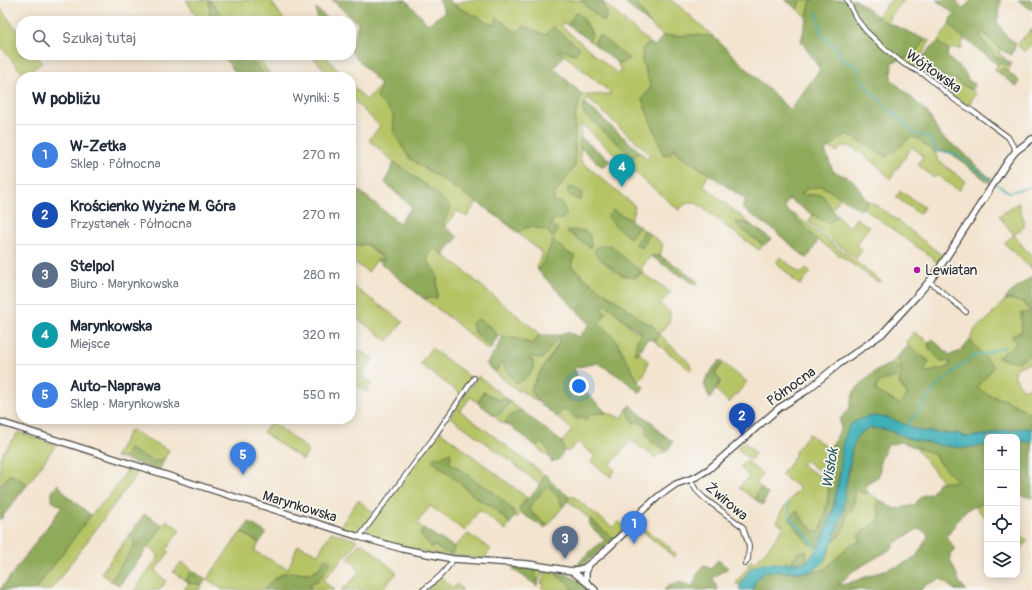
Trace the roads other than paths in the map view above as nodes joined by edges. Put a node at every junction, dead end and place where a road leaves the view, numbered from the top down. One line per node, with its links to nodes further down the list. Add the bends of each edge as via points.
1 (847, 0): 3 (street, Wójtowska, via 866,31 886,50 904,64 925,75 955,100 1008,137)
2 (1032, 139): 3 (street, Północna)
3 (1016, 151): 4 (street, Północna)
4 (929, 281): 5 (street); 8 (street, Północna, via 882,334 779,408 709,469)
5 (966, 312)
6 (474, 378): 9 (street)
7 (0, 422): 9 (street, Marynkowska)
8 (690, 479): 11 (street, Żwirowa, via 704,498 743,528 749,546); 12 (street, Północna, via 676,484 659,496)
9 (360, 537): 10 (street, Marynkowska)
10 (453, 559): 13 (street, Marynkowska, via 528,564); 15 (street, via 442,574)
11 (745, 564)
12 (589, 565): 13 (street, Północna); 14 (street)
13 (572, 571): 14 (street, Marynkowska)
14 (586, 582): 16 (street, Marynkowska)
15 (423, 590)
16 (595, 590)

